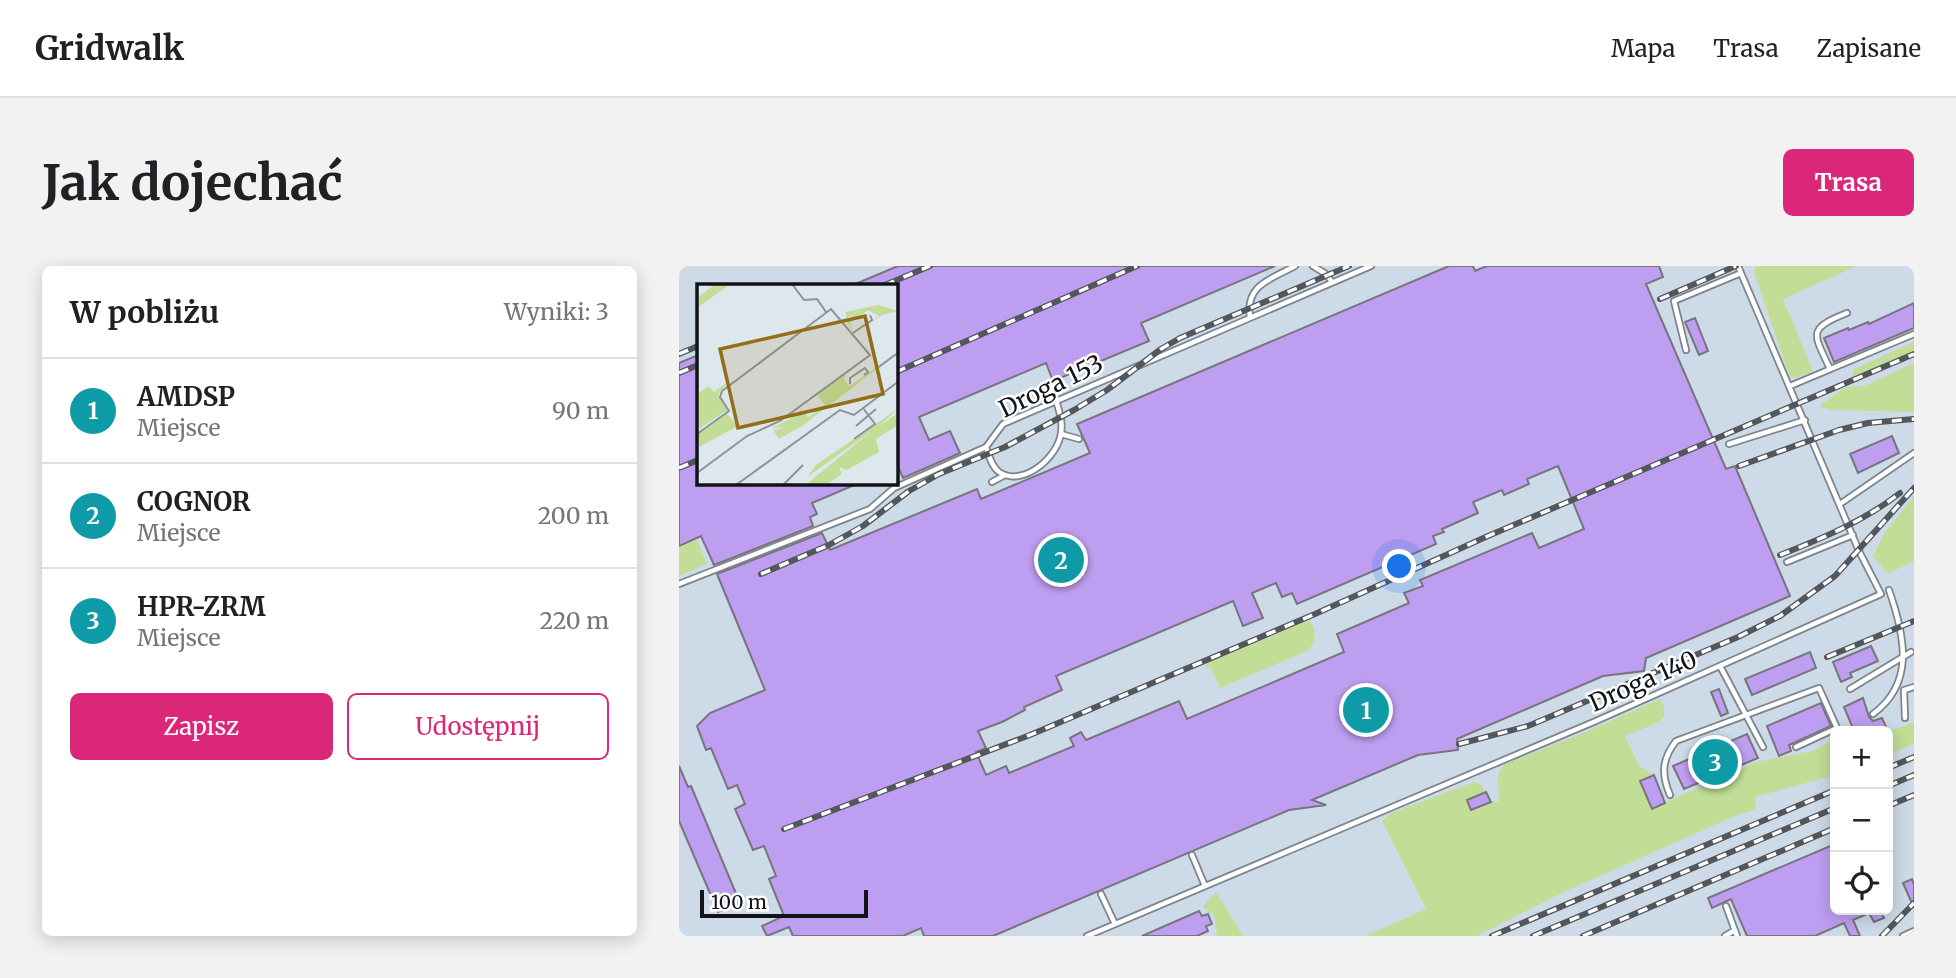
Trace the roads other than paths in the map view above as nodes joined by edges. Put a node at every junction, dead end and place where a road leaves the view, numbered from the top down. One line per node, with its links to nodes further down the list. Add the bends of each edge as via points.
1 (1295, 266): 8 (lane, via 1255,290 1248,306)
2 (1313, 266): 6 (lane)
3 (1371, 266): 6 (lane, Droga 153)
4 (1738, 266): 5 (lane, Droga 140)
5 (1741, 273): 10 (lane, via 1674,301); 12 (lane, Droga 140)
6 (1332, 282): 8 (lane, Droga 153)
7 (1847, 313): 11 (lane, via 1823,322 1818,331)
8 (1250, 317): 13 (lane, Droga 153)
9 (1914, 334): 11 (lane)
10 (1686, 350)
11 (1830, 369): 12 (lane)
12 (1790, 386): 14 (lane, Droga 140)
13 (1056, 400): 15 (lane); 18 (lane, Droga 153, via 1003,424)
14 (1805, 420): 17 (lane); 24 (lane, Droga 140)
15 (1061, 435): 16 (lane); 20 (lane, via 1049,460 1025,474)
16 (1079, 439)
17 (1729, 444)
18 (986, 447): 20 (lane, via 993,465); 22 (lane, Droga 153)
19 (1914, 453): 24 (lane)
20 (1006, 474): 21 (lane)
21 (992, 482)
22 (898, 483)
23 (893, 485): 27 (lane, Droga 153, via 870,509)
24 (1840, 504): 25 (lane, Droga 140)
25 (1853, 535): 26 (lane); 31 (lane, Droga 140, via 1881,594)
26 (1787, 562)
27 (679, 584)
28 (1889, 590): 29 (lane)
29 (1911, 652): 30 (lane); 34 (lane)
30 (1911, 661)
31 (1720, 666): 37 (lane); 43 (lane, Droga 140)
32 (1907, 680): 35 (lane)
33 (1914, 687): 35 (lane)
34 (1850, 689)
35 (1904, 690): 36 (lane); 38 (lane)
36 (1873, 714)
37 (1747, 716): 39 (lane); 40 (lane, via 1819,688 1837,728); 41 (lane, via 1676,741 1663,766)
38 (1905, 718)
39 (1763, 747)
40 (1796, 747)
41 (1670, 794)
42 (1192, 855): 43 (lane)
43 (1205, 886): 46 (lane, Droga 140)
44 (1101, 894): 46 (lane)
45 (1726, 906): 48 (lane)
46 (1115, 924): 49 (lane, Droga 140)
47 (1914, 931): 51 (lane)
48 (1736, 933): 50 (lane)
49 (1087, 936)
50 (1725, 936)
51 (1903, 936)

